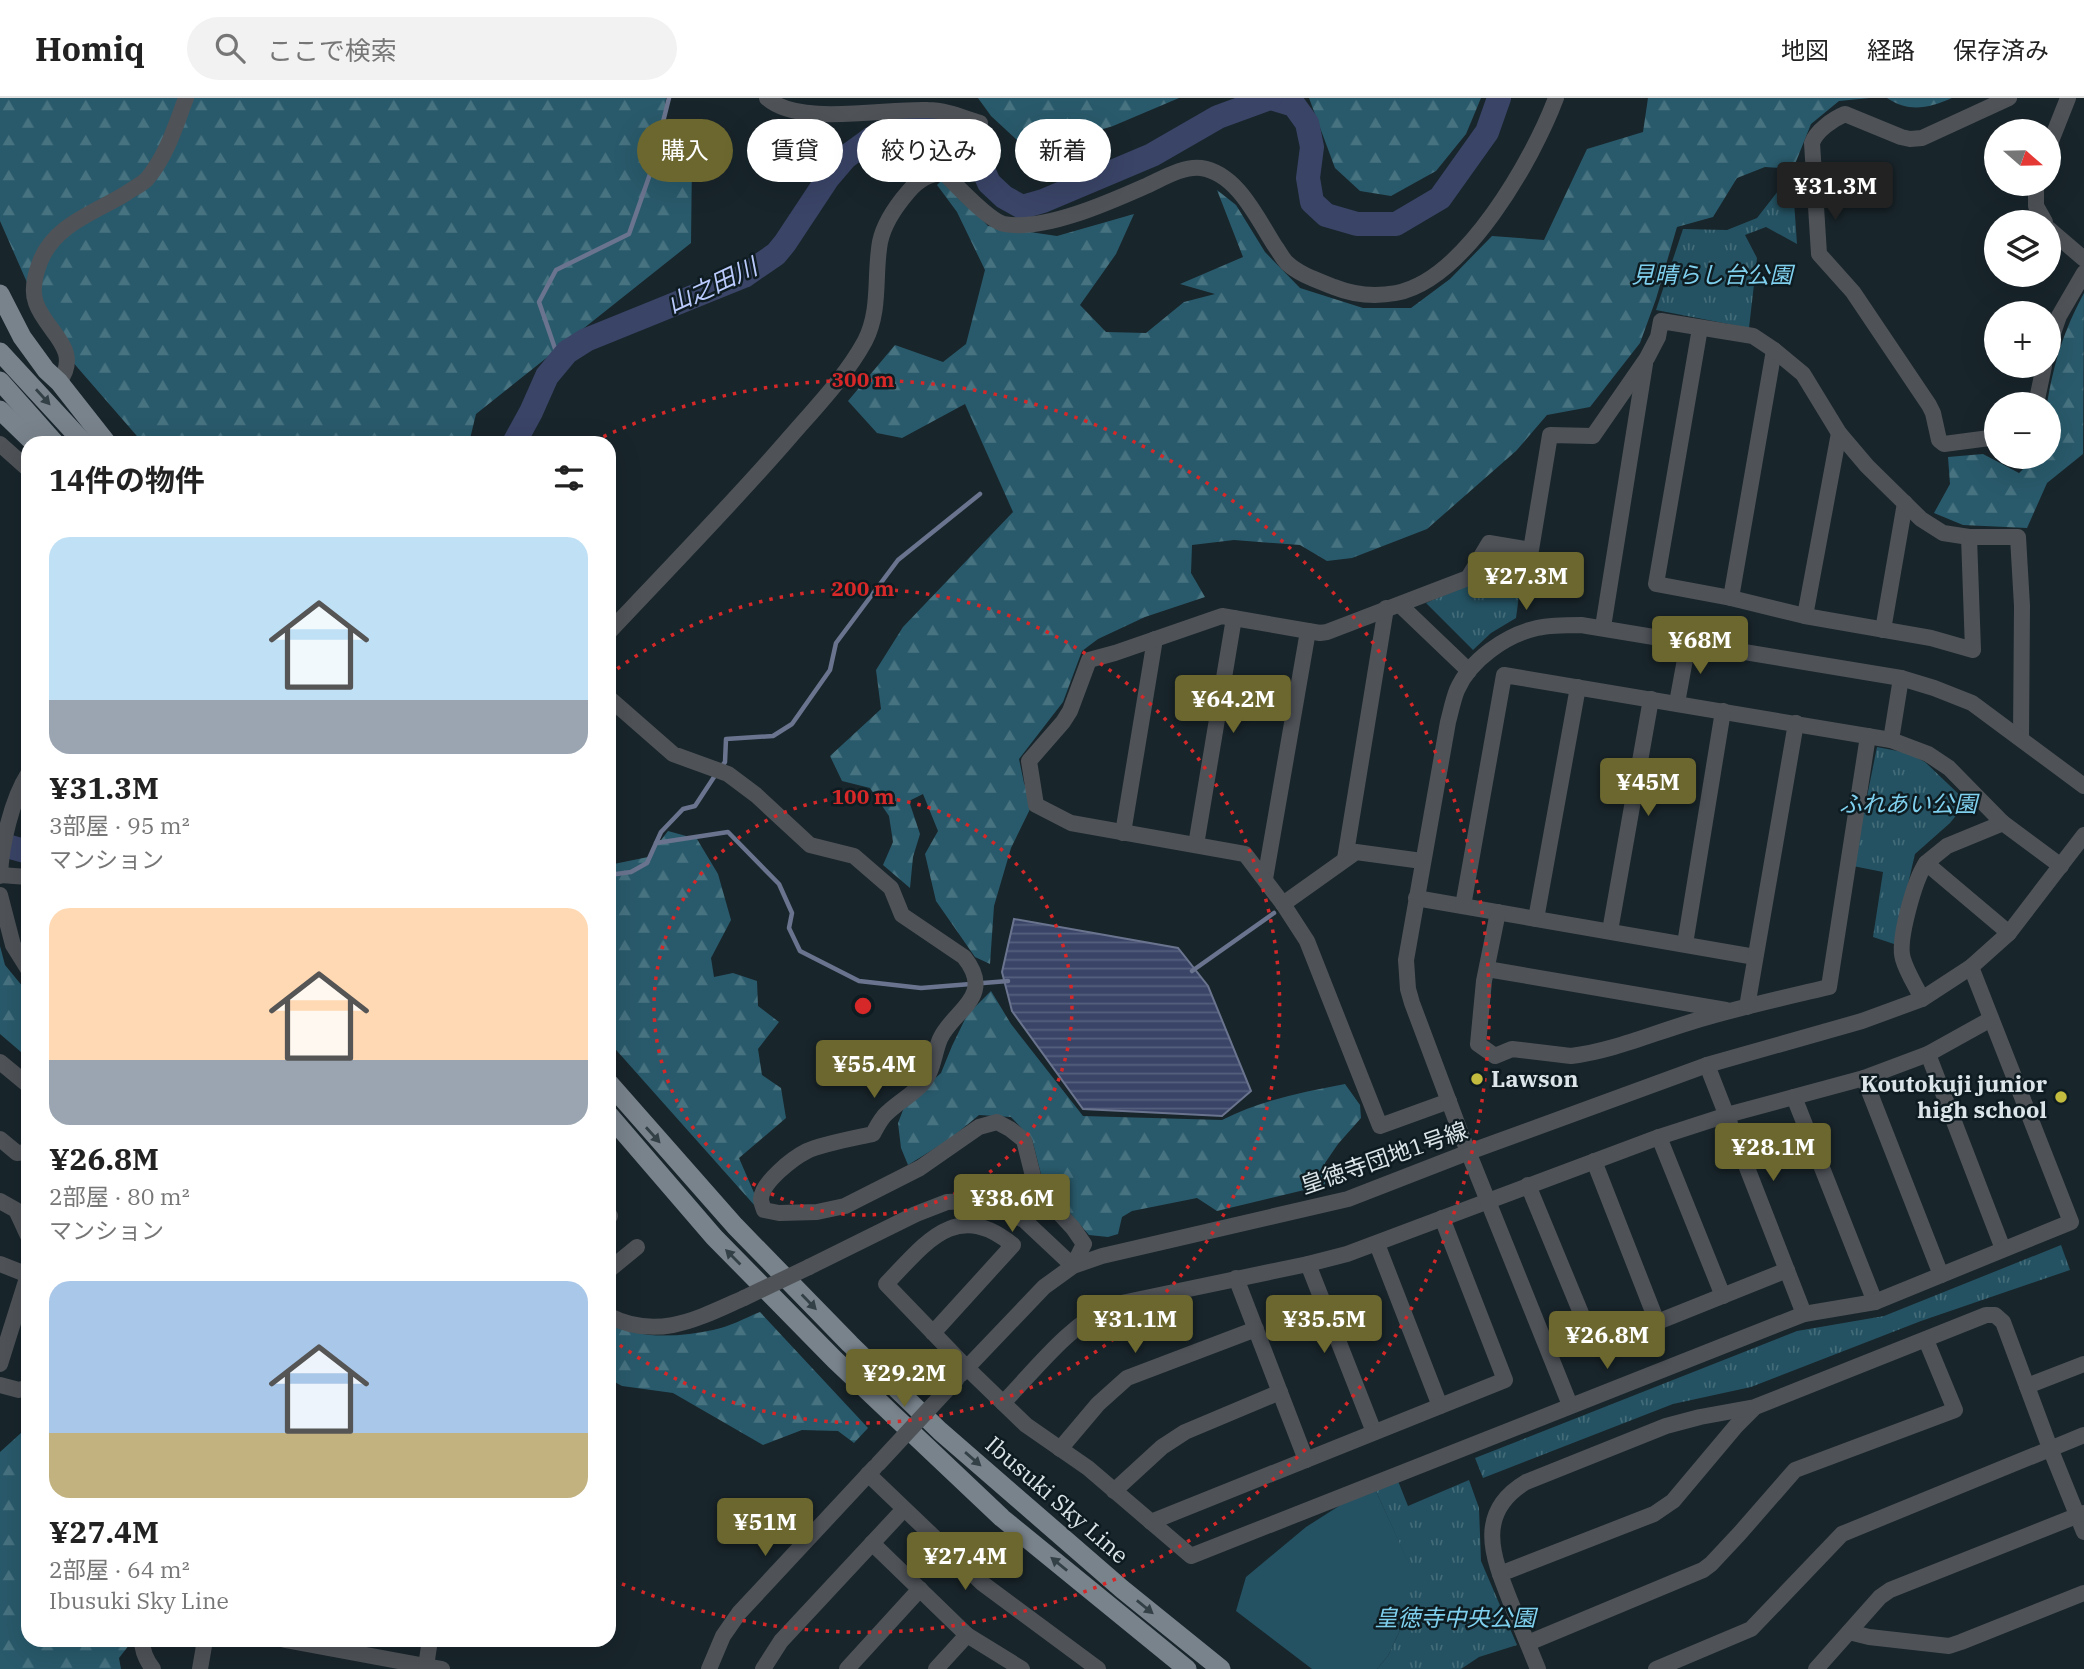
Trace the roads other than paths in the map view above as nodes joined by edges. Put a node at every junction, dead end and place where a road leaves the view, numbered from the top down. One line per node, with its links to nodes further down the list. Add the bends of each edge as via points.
1 (186, 98): 20 (street, via 166,153 145,181 62,229 46,248 33,291 36,304 67,354 68,366)
2 (767, 98): 6 (street, via 800,112 929,110)
3 (1556, 98): 9 (street, via 1519,176 1469,245 1443,269 1398,293 1346,292 1301,274 1285,261 1234,185 1221,174 1199,168 1180,170 1104,204 1028,224 1002,224)
4 (2009, 98): 27 (street, via 1922,138 1910,139 1845,114 1812,143 1819,254 1853,292 1928,405 1939,440 1944,444)
5 (2068, 98): 7 (street)
6 (965, 119)
7 (2060, 119)
8 (919, 182): 36 (street, via 893,209 880,240 875,312 853,360 750,482)
9 (953, 182)
10 (2061, 239): 11 (street)
11 (2084, 259)
12 (2084, 273): 14 (street)
13 (0, 294): 20 (main road, via 22,337)
14 (2061, 313)
15 (1700, 328): 16 (street, via 1753,336); 18 (street, via 1661,321); 32 (street, via 1656,584)
16 (1774, 350): 22 (street, via 1803,374); 32 (street)
17 (0, 352): 25 (main road, one-way to 25)
18 (1647, 358): 33 (street, via 1593,436 1550,435 1531,550 1489,543 1468,578); 37 (street)
19 (0, 381): 24 (main road)
20 (59, 382): 26 (main road)
21 (0, 410): 23 (main road)
22 (1839, 433): 30 (street); 34 (street)
23 (27, 436)
24 (48, 436)
25 (78, 436)
26 (101, 436)
27 (1984, 439)
28 (0, 444): 29 (street)
29 (21, 463)
30 (1905, 503): 31 (street, via 1943,533); 38 (street)
31 (1969, 537): 38 (street, via 1973,650); 51 (street, via 2018,537)
32 (1731, 598): 34 (street)
33 (1393, 607): 39 (street, via 1327,632); 42 (street); 59 (street)
34 (1805, 616): 38 (street)
35 (1234, 618): 39 (street); 40 (street, via 1222,615); 58 (street)
36 (616, 625)
37 (1602, 628): 41 (street); 42 (street, via 1539,627 1504,642)
38 (1883, 630)
39 (1308, 631): 66 (street)
40 (1155, 639): 56 (street); 56 (street, via 1089,660 1070,711 1029,761 1036,805 1071,822)
41 (1688, 643): 43 (street); 46 (street)
42 (1469, 671): 60 (street, via 1458,688 1448,722)
43 (1901, 678): 51 (street, via 1972,703); 52 (street)
44 (1578, 687): 45 (street); 70 (street, via 1504,675); 72 (street)
45 (1651, 699): 46 (street); 73 (street)
46 (1677, 703): 48 (street)
47 (616, 704): 110 (street, via 673,754 728,775 756,794 810,845 854,856 891,888 902,915 964,957 975,976 969,1004 940,1037 924,1083 884,1116 873,1134 808,1151 781,1170 763,1194 764,1210 817,1212 845,1206 920,1168 979,1127 997,1122 1024,1140 1036,1188 1084,1244)
48 (1723, 711): 49 (street); 75 (street)
49 (1796, 723): 50 (street); 76 (street)
50 (1868, 736): 52 (street); 81 (street, via 1829,987)
51 (2021, 739): 54 (street)
52 (1891, 740): 55 (street, via 1949,768)
53 (21, 786): 61 (street)
54 (2084, 786)
55 (2003, 823): 62 (street, via 1947,846); 63 (street)
56 (1123, 833): 58 (street)
57 (2084, 835): 63 (street, 皇徳寺団地1号線)
58 (1196, 845): 66 (street, via 1245,854)
59 (1345, 859): 60 (street, via 1356,852); 69 (street)
60 (1422, 861): 68 (street)
61 (1, 862): 64 (street)
62 (1926, 863): 74 (street); 80 (street, via 1912,899 1902,957)
63 (2061, 866): 74 (street, 皇徳寺団地1号線)
64 (0, 875): 65 (street)
65 (21, 876)
66 (1265, 879): 69 (street)
67 (0, 895): 77 (street, via 13,945)
68 (1416, 898): 70 (street); 91 (street, via 1406,960 1408,989)
69 (1283, 904): 91 (street, via 1307,942 1380,1126)
70 (1463, 906): 71 (street)
71 (1498, 912): 72 (street); 79 (street)
72 (1536, 919): 73 (street)
73 (1610, 931): 75 (street)
74 (2009, 933): 78 (street, 皇徳寺団地1号線)
75 (1685, 944): 76 (street)
76 (1755, 957): 81 (street)
77 (21, 958)
78 (1971, 967): 80 (street, 皇徳寺団地1号線); 83 (street)
79 (1487, 969): 82 (street); 82 (street, via 1478,1044 1495,1056 1512,1049 1580,1055)
80 (1922, 999): 86 (street, 皇徳寺団地1号線)
81 (1747, 1007): 82 (street)
82 (1730, 1011)
83 (1991, 1019): 84 (street); 106 (street, via 2071,1222)
84 (1928, 1054): 87 (street); 106 (street)
85 (0, 1062): 88 (street)
86 (1707, 1065): 92 (street); 96 (street, 皇徳寺団地1号線)
87 (1864, 1078): 90 (street); 113 (street)
88 (21, 1079)
89 (616, 1091): 169 (main road, Ibusuki Sky Line, one-way to 169, via 735,1226 940,1431)
90 (1794, 1097): 92 (street); 117 (street)
91 (1449, 1101): 96 (street)
92 (1727, 1115): 94 (street); 111 (street)
93 (616, 1123): 168 (main road, Ibusuki Sky Line, one-way to 93, via 1002,1518 835,1360 714,1237)
94 (1659, 1137): 98 (street); 116 (street)
95 (0, 1139): 97 (street)
96 (1469, 1152): 100 (street); 110 (street, 皇徳寺団地1号線, via 1348,1199)
97 (21, 1153)
98 (1594, 1161): 99 (street); 120 (street)
99 (1528, 1185): 100 (street); 120 (street, via 1595,1347)
100 (1488, 1200): 102 (street); 133 (street)
101 (0, 1201): 103 (street, via 16,1210)
102 (1442, 1219): 104 (street); 134 (street, via 1505,1380)
103 (21, 1221)
104 (1377, 1244): 109 (street); 134 (street)
105 (637, 1247): 108 (street)
106 (2003, 1250): 113 (street)
107 (0, 1264): 112 (street)
108 (616, 1264)
109 (1308, 1264): 114 (street); 136 (street)
110 (1073, 1266): 119 (street, bridge, via 1024,1220 989,1204 947,1202 692,1321 665,1328); 127 (street, 皇徳寺団地1号線, via 1044,1287)
111 (1787, 1270): 116 (street); 118 (street)
112 (21, 1272)
113 (1941, 1275): 117 (street)
114 (1236, 1279): 121 (street); 132 (street, via 1131,1300 1097,1312)
115 (21, 1293): 123 (street)
116 (1723, 1296): 120 (street)
117 (1875, 1302): 118 (street)
118 (1804, 1314): 133 (street)
119 (616, 1318)
120 (1657, 1322)
121 (1256, 1329): 131 (street); 139 (street, via 1128,1378 1098,1404)
122 (933, 1334): 122 (street, via 886,1284 935,1235 947,1229 963,1225 999,1234 1013,1245); 127 (street)
123 (4, 1336): 125 (street)
124 (1926, 1340): 129 (street, via 1995,1315 2003,1322); 135 (street); 153 (street, via 1955,1410 1795,1470 1703,1570)
125 (0, 1364)
126 (2084, 1364): 129 (street)
127 (961, 1374): 132 (street); 141 (street, 皇徳寺団地1号線, bridge)
128 (0, 1385): 130 (street)
129 (2027, 1387): 138 (street)
130 (21, 1389)
131 (1280, 1392): 140 (street); 142 (street, via 1185,1432)
132 (1003, 1403): 139 (street)
133 (1570, 1405): 145 (street, via 1191,1556)
134 (1440, 1406): 136 (street)
135 (1755, 1407): 148 (street, via 1673,1501 1654,1514); 148 (street, via 1666,1426 1516,1488 1505,1498 1492,1527)
136 (1374, 1432): 140 (street)
137 (2084, 1435): 138 (street)
138 (2050, 1448): 144 (street); 171 (street, via 1842,1534 1752,1629)
139 (1060, 1449): 142 (street)
140 (1306, 1460): 145 (street)
141 (873, 1469): 143 (street); 162 (street, 皇徳寺団地1号線, via 738,1613)
142 (1114, 1491): 145 (street)
143 (904, 1509): 147 (street); 167 (street, via 982,1583)
144 (2081, 1514): 146 (street); 151 (street, via 1890,1590)
145 (1151, 1522)
146 (2084, 1532)
147 (872, 1543): 149 (street); 163 (street, via 781,1641)
148 (1500, 1574): 153 (street)
149 (920, 1589): 152 (street); 164 (street)
150 (2084, 1593): 151 (street, via 1949,1646)
151 (1849, 1632): 172 (street)
152 (967, 1635): 165 (street); 166 (street)
153 (1528, 1643): 170 (street)
154 (142, 1647): 160 (street)
155 (204, 1647): 161 (street)
156 (333, 1647): 158 (street)
157 (432, 1647): 159 (street)
158 (366, 1655): 159 (street)
159 (437, 1668)
160 (153, 1669)
161 (200, 1669)
162 (709, 1669)
163 (764, 1669)
164 (847, 1669)
165 (936, 1669)
166 (1022, 1669)
167 (1098, 1669)
168 (1187, 1669)
169 (1221, 1669)
170 (1538, 1669)
171 (1656, 1669)
172 (1816, 1669)

